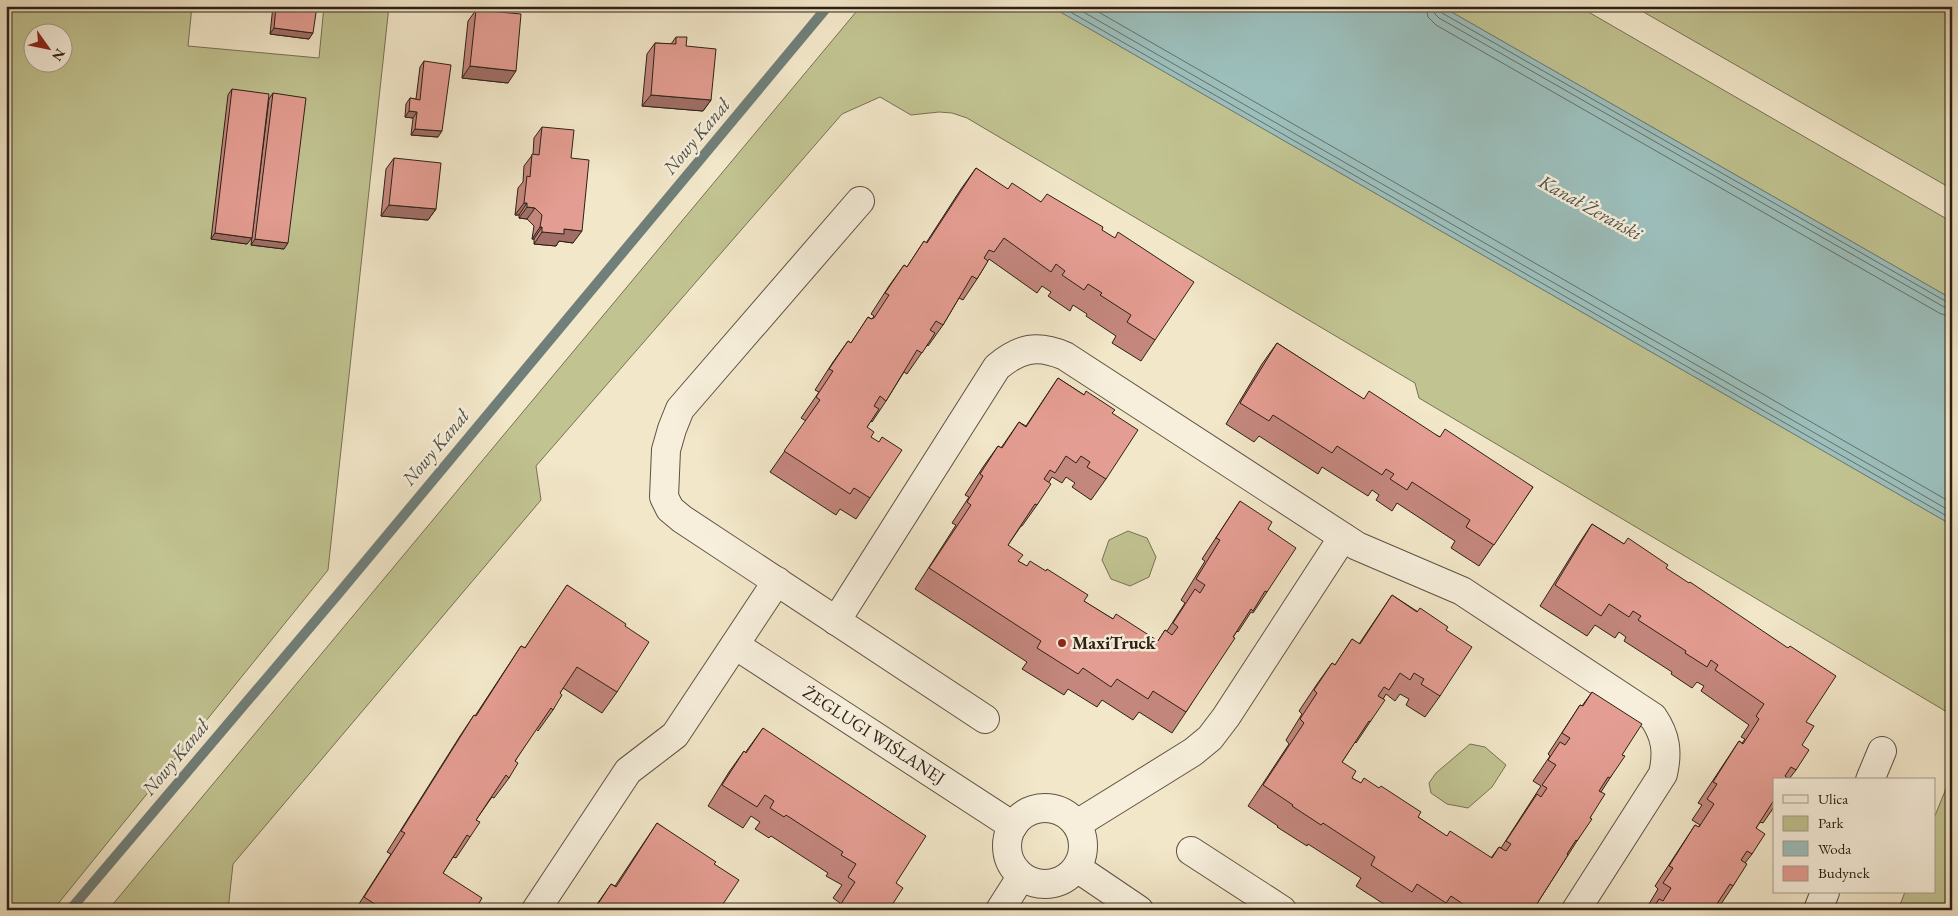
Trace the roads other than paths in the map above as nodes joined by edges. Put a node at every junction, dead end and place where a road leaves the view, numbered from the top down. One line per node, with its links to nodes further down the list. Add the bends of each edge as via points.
1 (860, 201): 3 (street, via 680,408 666,450 664,497 670,509)
2 (1343, 537): 4 (street, via 1066,356 1051,350 1028,350 1008,358 997,367); 9 (street, via 1210,738 1193,752); 19 (street, via 1462,592 1653,717 1662,729 1666,744 1663,774)
3 (777, 581): 4 (street); 5 (street)
4 (836, 620): 6 (street)
5 (735, 645): 10 (street, ŻEGLUGI WIŚLANEJ); 15 (street, via 675,735 628,771)
6 (985, 719)
7 (1882, 750): 8 (street)
8 (1871, 778)
9 (1077, 824): 10 (street, via 1052,808 1037,809 1023,815); 12 (street, via 1083,838 1083,854)
10 (1013, 826): 13 (street, via 1007,842 1009,859)
11 (1192, 851): 18 (street)
12 (1077, 868): 13 (street, via 1064,879 1048,884); 17 (street)
13 (1021, 877): 16 (street)
14 (1824, 894): 20 (street)
15 (536, 910)
16 (1000, 910)
17 (1140, 910)
18 (1282, 910)
19 (1576, 910)
20 (1818, 910)

